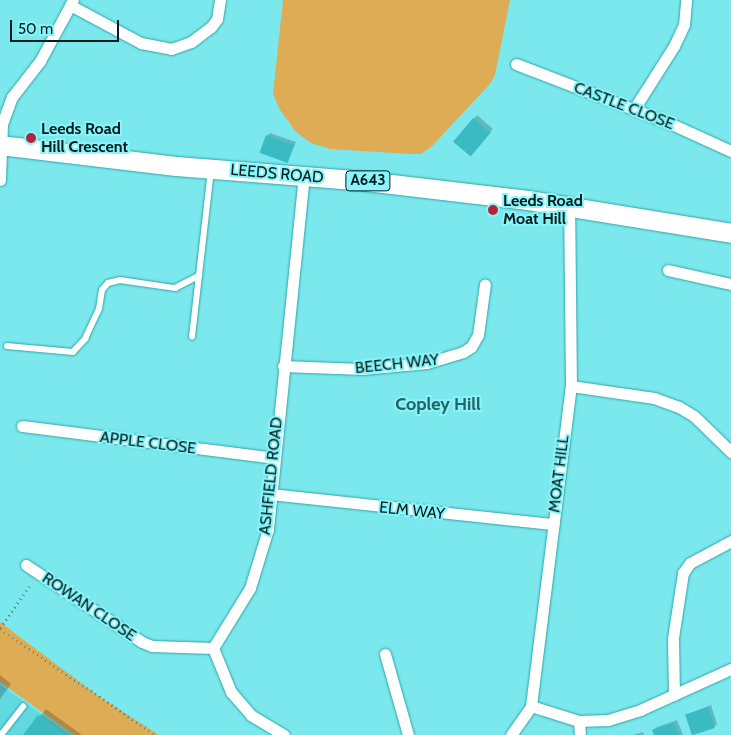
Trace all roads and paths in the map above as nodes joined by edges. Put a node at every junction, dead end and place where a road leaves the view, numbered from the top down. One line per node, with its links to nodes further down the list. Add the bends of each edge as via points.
1 (220, 0): 3 (street, via 217,19 211,27 192,42 171,49 141,43)
2 (686, 0): 5 (street, via 688,10 677,39)
3 (72, 3): 6 (street, via 40,61 12,97 2,124)
4 (516, 64): 5 (street, CASTLE CLOSE)
5 (634, 110): 7 (street, CASTLE CLOSE)
6 (1, 145): 8 (main road, LEEDS ROAD / A643); 10 (street)
7 (731, 151)
8 (211, 169): 9 (main road, LEEDS ROAD / A643); 14 (lane)
9 (304, 176): 11 (main road, LEEDS ROAD / A643); 19 (street, ASHFIELD ROAD)
10 (0, 180)
11 (569, 207): 12 (main road, LEEDS ROAD / A643); 20 (street, MOAT HILL)
12 (731, 233)
13 (668, 270): 16 (street)
14 (199, 276): 17 (lane); 18 (lane, via 174,288 120,280 108,283 102,290 99,309 85,338 73,352)
15 (484, 284): 19 (street, BEECH WAY, via 478,336 471,347 462,352 426,363 362,368)
16 (731, 284)
17 (192, 337)
18 (7, 346)
19 (283, 366): 23 (street, ASHFIELD ROAD)
20 (571, 386): 22 (street, via 654,398 679,407 694,416); 25 (street, MOAT HILL)
21 (22, 426): 23 (street, APPLE CLOSE)
22 (731, 452)
23 (274, 458): 24 (street, ASHFIELD ROAD)
24 (271, 494): 25 (street, ELM WAY); 30 (street, ASHFIELD ROAD, via 268,528 250,588)
25 (553, 524): 34 (street, MOAT HILL)
26 (731, 541): 33 (street, via 690,563 683,573 673,638)
27 (26, 566): 28 (street, ROWAN CLOSE)
28 (38, 573): 29 (path); 30 (street, ROWAN CLOSE, via 142,642 152,646)
29 (0, 628): 38 (path)
30 (212, 648): 39 (street, via 230,692 251,715)
31 (385, 654): 40 (street)
32 (731, 669): 33 (street)
33 (674, 695): 36 (street, via 608,720)
34 (531, 706): 36 (street); 41 (street, MOAT HILL)
35 (23, 707): 37 (lane)
36 (579, 721): 42 (street)
37 (1, 735)
38 (156, 735)
39 (284, 735)
40 (408, 735)
41 (512, 735)
42 (580, 735)

